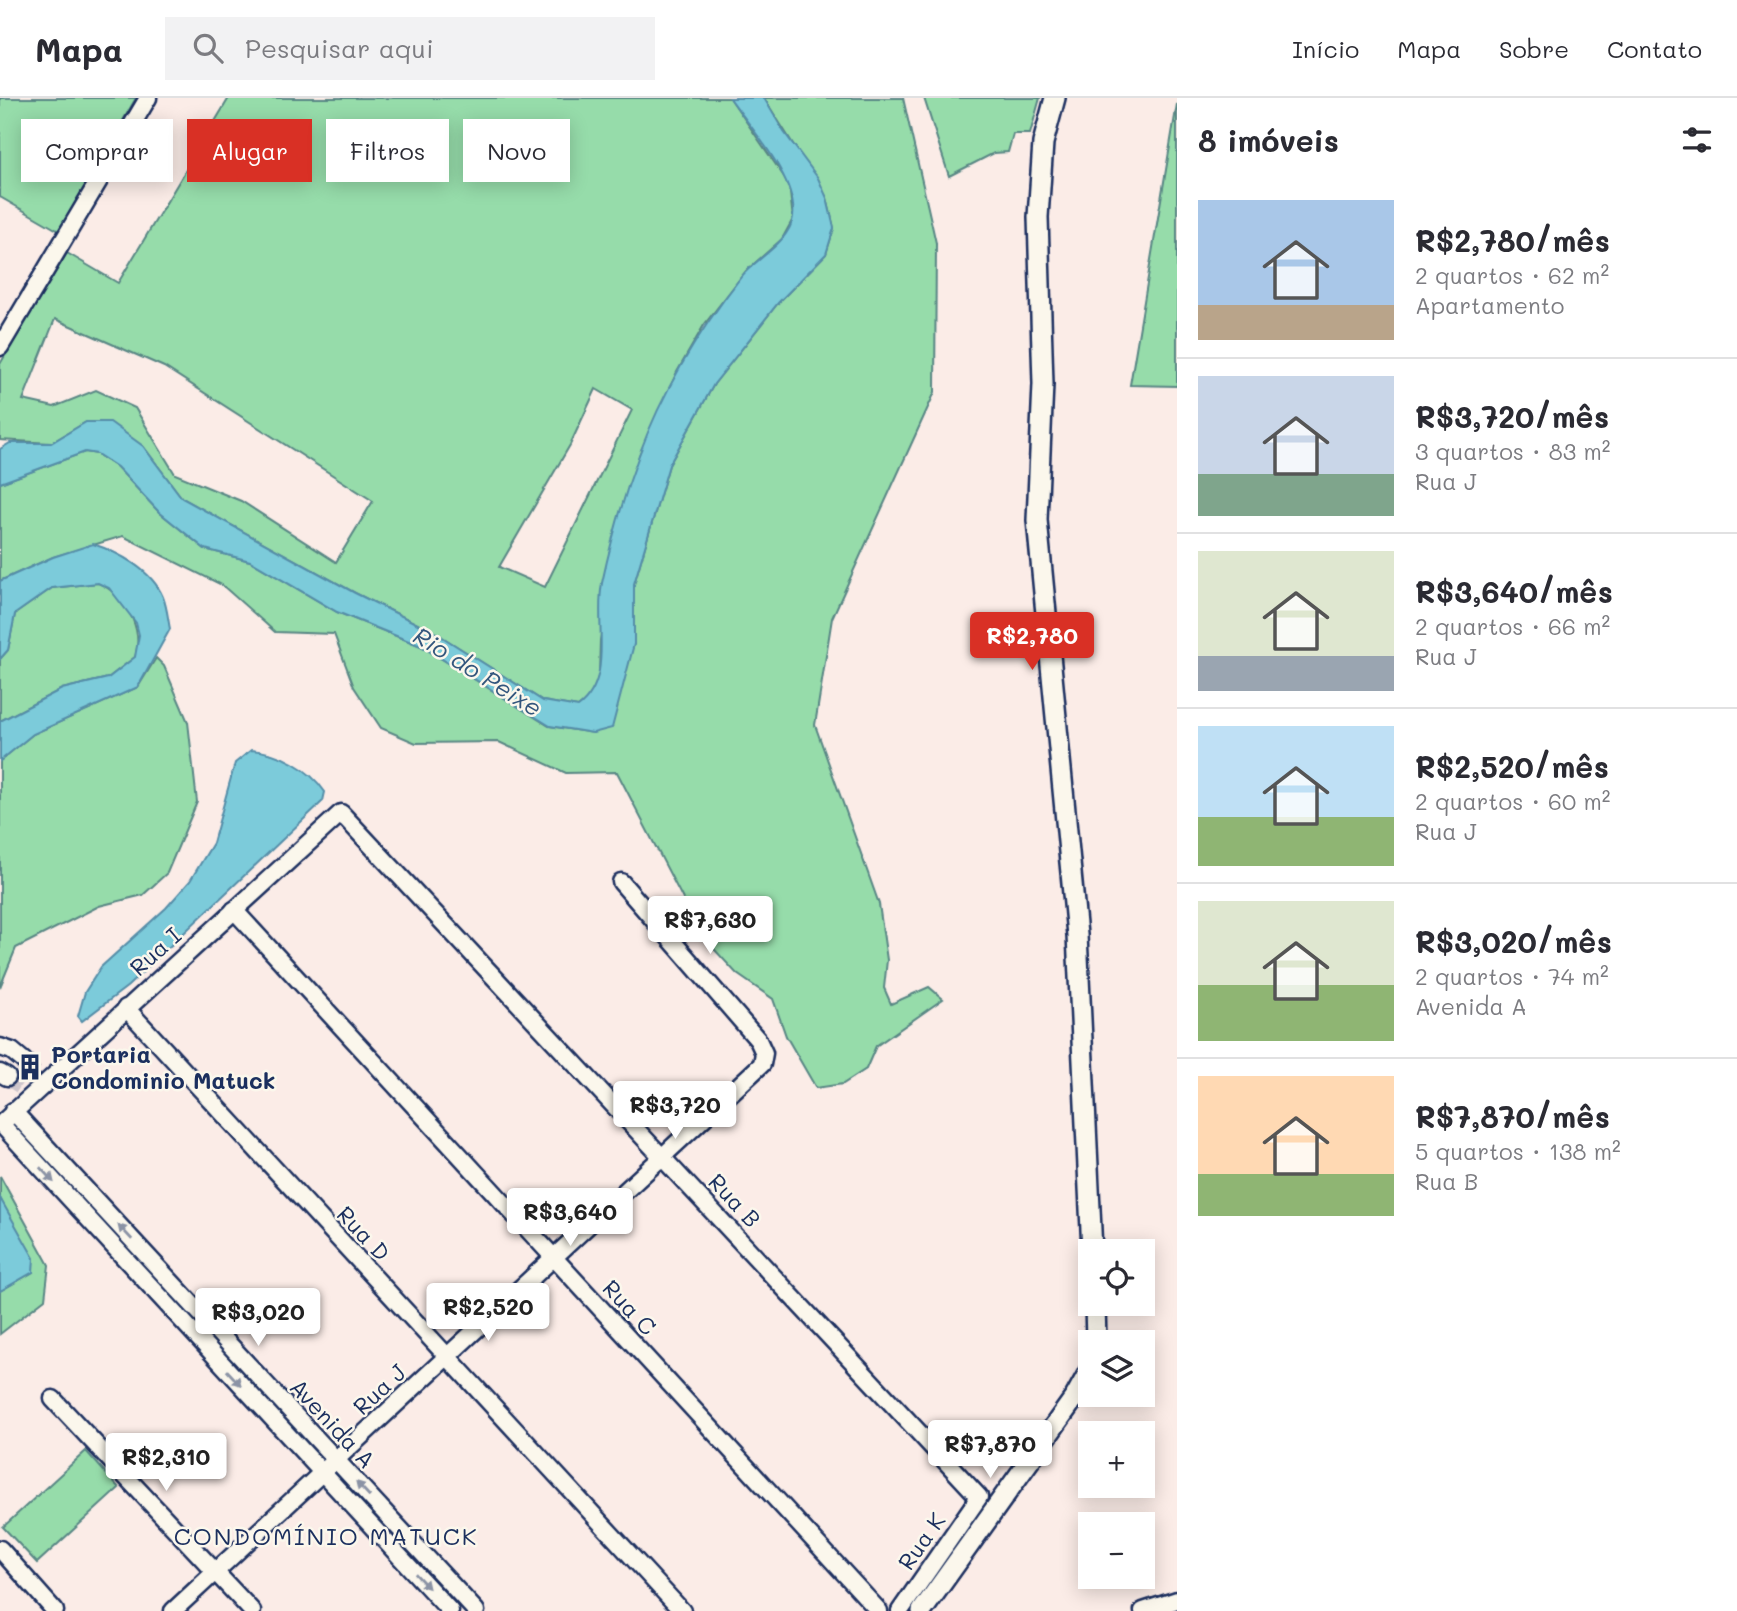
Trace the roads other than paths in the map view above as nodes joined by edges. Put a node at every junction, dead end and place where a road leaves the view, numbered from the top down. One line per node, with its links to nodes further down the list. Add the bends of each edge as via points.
1 (148, 98): 3 (street)
2 (1055, 98): 13 (street, via 1043,143 1038,217 1043,384 1037,520 1077,935)
3 (0, 346)
4 (341, 813): 6 (street, Rua I); 12 (street, Rua B)
5 (621, 882): 12 (street, Rua J, via 758,1040 764,1053 762,1063)
6 (234, 910): 7 (street, Rua I); 15 (street, Rua C)
7 (126, 1008): 9 (street, Rua I); 17 (street, Rua D)
8 (0, 1047): 9 (street, via 12,1051)
9 (35, 1072): 10 (street, Rua I)
10 (13, 1111): 11 (street, Rua I); 14 (street, Avenida A, one-way to 10)
11 (1, 1124): 16 (street, Avenida A, one-way to 16)
12 (663, 1156): 15 (street, Rua J); 22 (street, Rua B)
13 (1092, 1239)
14 (149, 1257): 16 (street); 20 (street, Avenida A)
15 (554, 1257): 17 (street, Rua J); 32 (street, Rua C)
16 (135, 1270): 21 (street, Avenida A, one-way to 21)
17 (447, 1356): 20 (street, Rua J); 31 (street, Rua D)
18 (1078, 1392): 34 (street)
19 (54, 1399): 24 (street)
20 (336, 1460): 21 (street, Rua J); 30 (street, Avenida A, one-way to 20)
21 (322, 1473): 24 (street, Rua J); 29 (street, Avenida A, one-way to 29)
22 (979, 1497): 33 (street, Rua K)
23 (0, 1549): 26 (street)
24 (215, 1572): 27 (street, Rua J); 28 (street)
25 (1177, 1600): 35 (street)
26 (55, 1611)
27 (173, 1611)
28 (252, 1611)
29 (450, 1611)
30 (476, 1611)
31 (682, 1611)
32 (879, 1611)
33 (900, 1611)
34 (922, 1611)
35 (1143, 1611)

